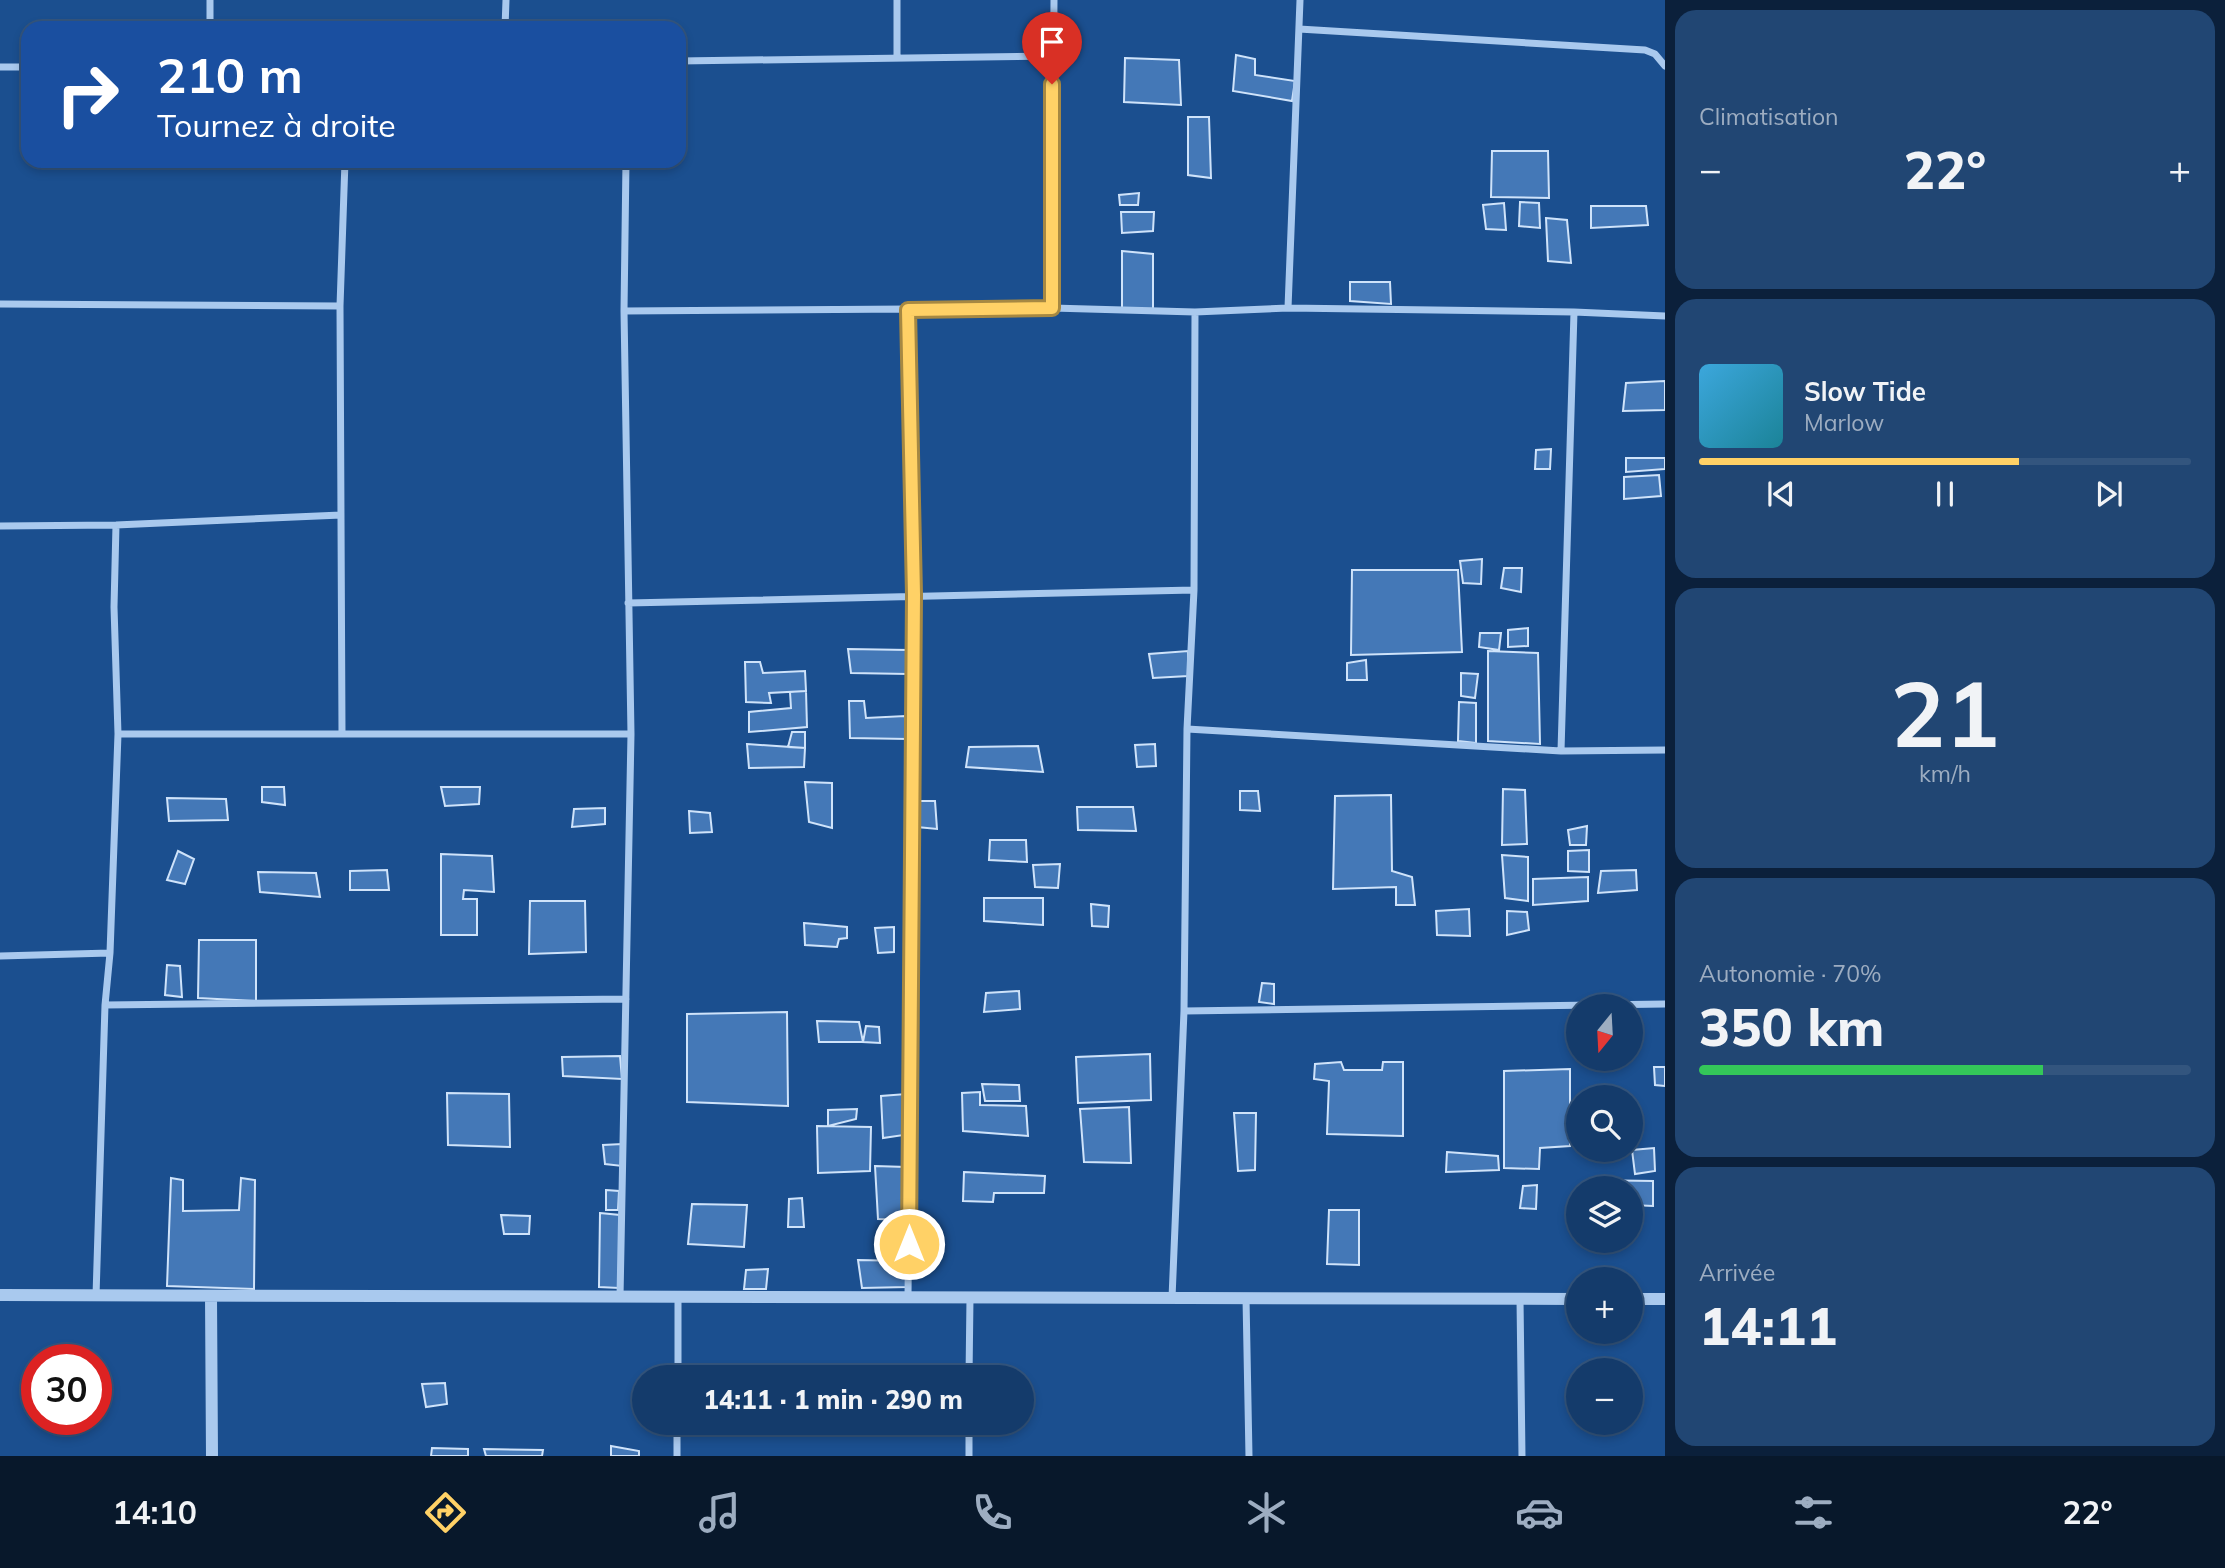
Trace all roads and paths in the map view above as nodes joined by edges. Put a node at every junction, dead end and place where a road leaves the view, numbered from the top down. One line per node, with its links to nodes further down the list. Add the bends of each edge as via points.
1 (210, 0): 6 (street)
2 (506, 0): 7 (street)
3 (897, 0): 10 (street)
4 (1054, 0): 9 (street)
5 (1300, 0): 8 (street)
6 (210, 21)
7 (505, 21)
8 (1299, 29): 14 (street, via 1645,50); 20 (street)
9 (1053, 56): 10 (street); 19 (street)
10 (897, 58): 11 (street)
11 (686, 61)
12 (0, 66): 13 (street)
13 (21, 66)
14 (1665, 66)
15 (345, 168): 18 (street)
16 (626, 168): 22 (street)
17 (0, 303): 18 (street)
18 (340, 306): 26 (street)
19 (1052, 308): 21 (street); 23 (street)
20 (1289, 308): 23 (street); 24 (street)
21 (908, 310): 22 (street); 30 (street)
22 (624, 311): 31 (street)
23 (1195, 312): 29 (street)
24 (1574, 312): 25 (street); 37 (street)
25 (1665, 316)
26 (341, 515): 27 (street); 33 (street)
27 (117, 525): 28 (street); 34 (street)
28 (0, 526)
29 (1194, 590): 30 (street); 32 (street)
30 (914, 595): 31 (street); 49 (street)
31 (628, 603): 35 (street)
32 (1187, 729): 37 (street); 43 (street)
33 (342, 732): 34 (street); 35 (street)
34 (118, 734): 38 (street)
35 (631, 734): 40 (street)
36 (1665, 750): 37 (street)
37 (1561, 751)
38 (110, 953): 39 (street); 42 (street)
39 (0, 956)
40 (626, 999): 42 (street); 47 (street)
41 (1665, 1004): 43 (street)
42 (105, 1005): 45 (street)
43 (1184, 1011): 51 (street)
44 (0, 1295): 45 (street)
45 (96, 1296): 46 (street)
46 (211, 1296): 47 (street); 61 (street)
47 (620, 1297): 48 (street)
48 (678, 1297): 49 (street); 57 (street)
49 (908, 1298): 50 (street)
50 (970, 1298): 51 (street); 58 (street)
51 (1172, 1298): 52 (street)
52 (1246, 1298): 53 (street); 64 (street)
53 (1520, 1299): 54 (street); 65 (street)
54 (1566, 1299)
55 (1643, 1299): 56 (street)
56 (1665, 1299)
57 (678, 1365)
58 (969, 1365)
59 (677, 1435): 62 (street)
60 (969, 1435): 63 (street)
61 (212, 1456)
62 (677, 1456)
63 (969, 1456)
64 (1249, 1456)
65 (1522, 1456)

